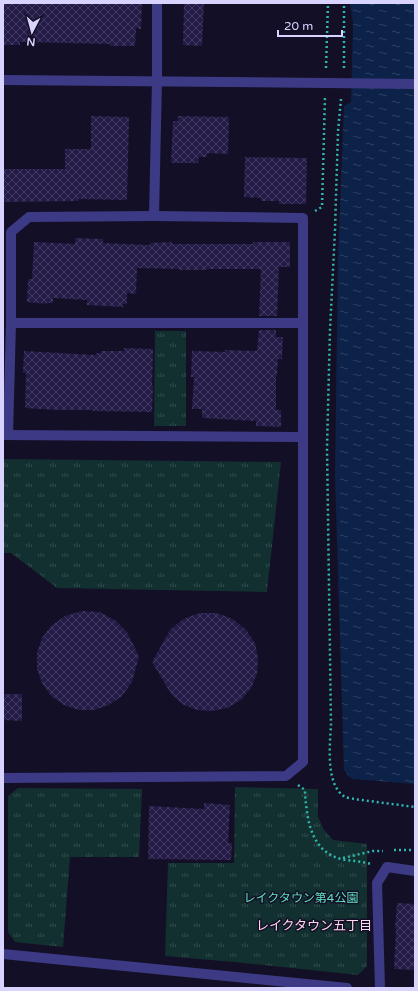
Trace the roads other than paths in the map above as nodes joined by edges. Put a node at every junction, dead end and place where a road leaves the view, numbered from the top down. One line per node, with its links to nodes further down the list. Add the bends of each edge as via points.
1 (157, 3): 3 (street)
2 (3, 80): 3 (street)
3 (157, 81): 4 (street, bridge); 5 (street)
4 (415, 84)
5 (154, 216): 6 (street, via 29,217 11,232); 7 (street, via 303,218)
6 (11, 323): 7 (street); 8 (street)
7 (303, 323): 9 (street)
8 (6, 435): 9 (street)
9 (304, 437): 10 (street, via 303,762 286,776)
10 (3, 778)
11 (415, 871): 14 (street, via 387,867 377,883)
12 (3, 954): 13 (street)
13 (347, 988)
14 (380, 988)

